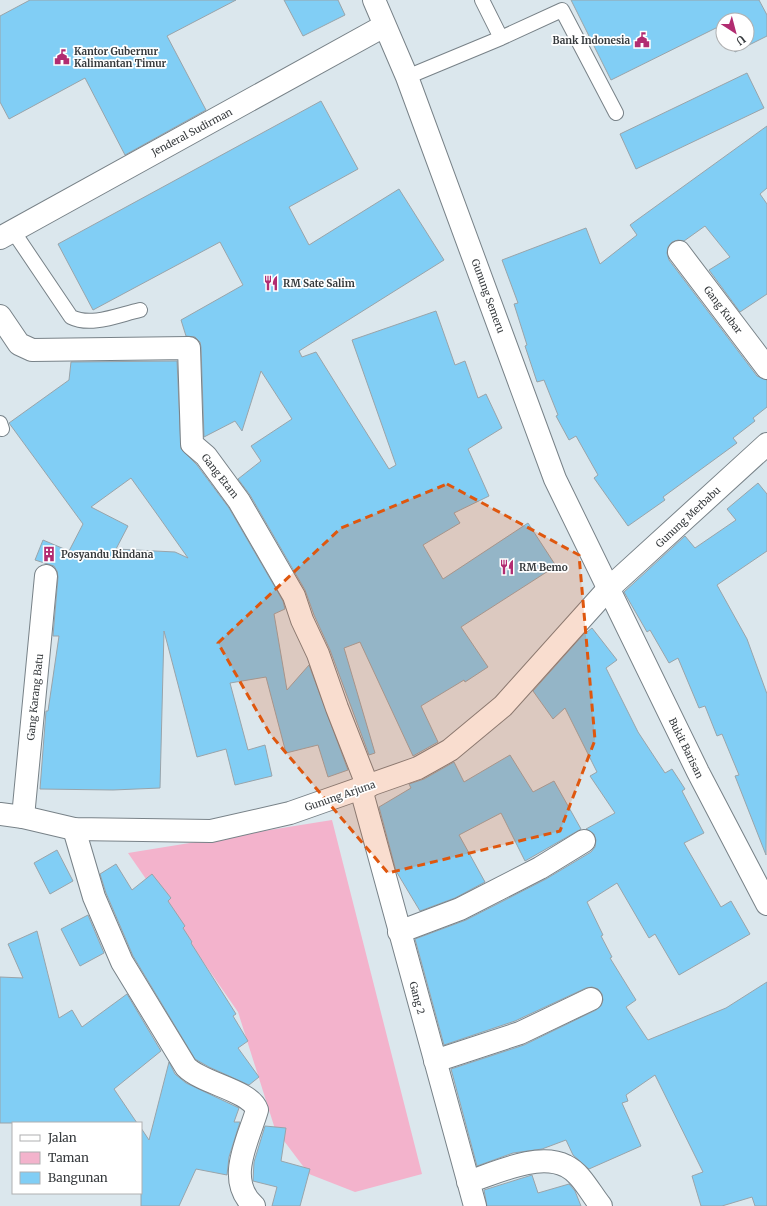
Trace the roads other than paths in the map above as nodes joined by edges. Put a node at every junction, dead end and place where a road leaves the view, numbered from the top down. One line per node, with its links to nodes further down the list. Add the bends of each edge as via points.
1 (374, 0): 4 (street, Gunung Semeru)
2 (482, 0): 5 (lane)
3 (560, 5): 5 (lane); 7 (lane)
4 (384, 26): 6 (street, Gunung Semeru); 8 (street, Jenderal Sudirman)
5 (501, 38): 6 (lane)
6 (406, 77): 15 (street, Gunung Semeru, via 555,479)
7 (616, 113)
8 (6, 234): 10 (lane, via 71,317 78,321 88,322)
9 (679, 252): 12 (street, Gang Kubar)
10 (140, 310)
11 (0, 316): 16 (street, Gang Etam, via 18,344 32,350 189,348 192,444 206,456 239,501 294,596 318,654)
12 (767, 368)
13 (767, 444): 15 (street, Gunung Merbabu)
14 (46, 576): 18 (street, Gang Karang Batu)
15 (608, 589): 16 (street, Gunung Arjuna, via 503,706 481,726 450,750 418,768); 21 (street, Bukit Barisan, via 698,772)
16 (364, 788): 19 (street, Gunung Arjuna, via 290,813 211,831); 22 (street, Gang 2)
17 (0, 814): 18 (street, Gunung Arjuna)
18 (23, 817): 19 (street, Gunung Arjuna)
19 (74, 829): 26 (street, via 94,897 122,962 186,1067 194,1075 245,1097 255,1105 257,1110 239,1174 242,1190)
20 (584, 841): 22 (street, via 540,868 460,909)
21 (766, 898)
22 (399, 932): 24 (street, Gang 2)
23 (591, 999): 24 (street, via 520,1033)
24 (434, 1061): 25 (street, Gang 2)
25 (468, 1182): 27 (street, Gang 2); 28 (street, via 524,1164 552,1162 567,1166 576,1174)
26 (254, 1206)
27 (475, 1206)
28 (601, 1206)

